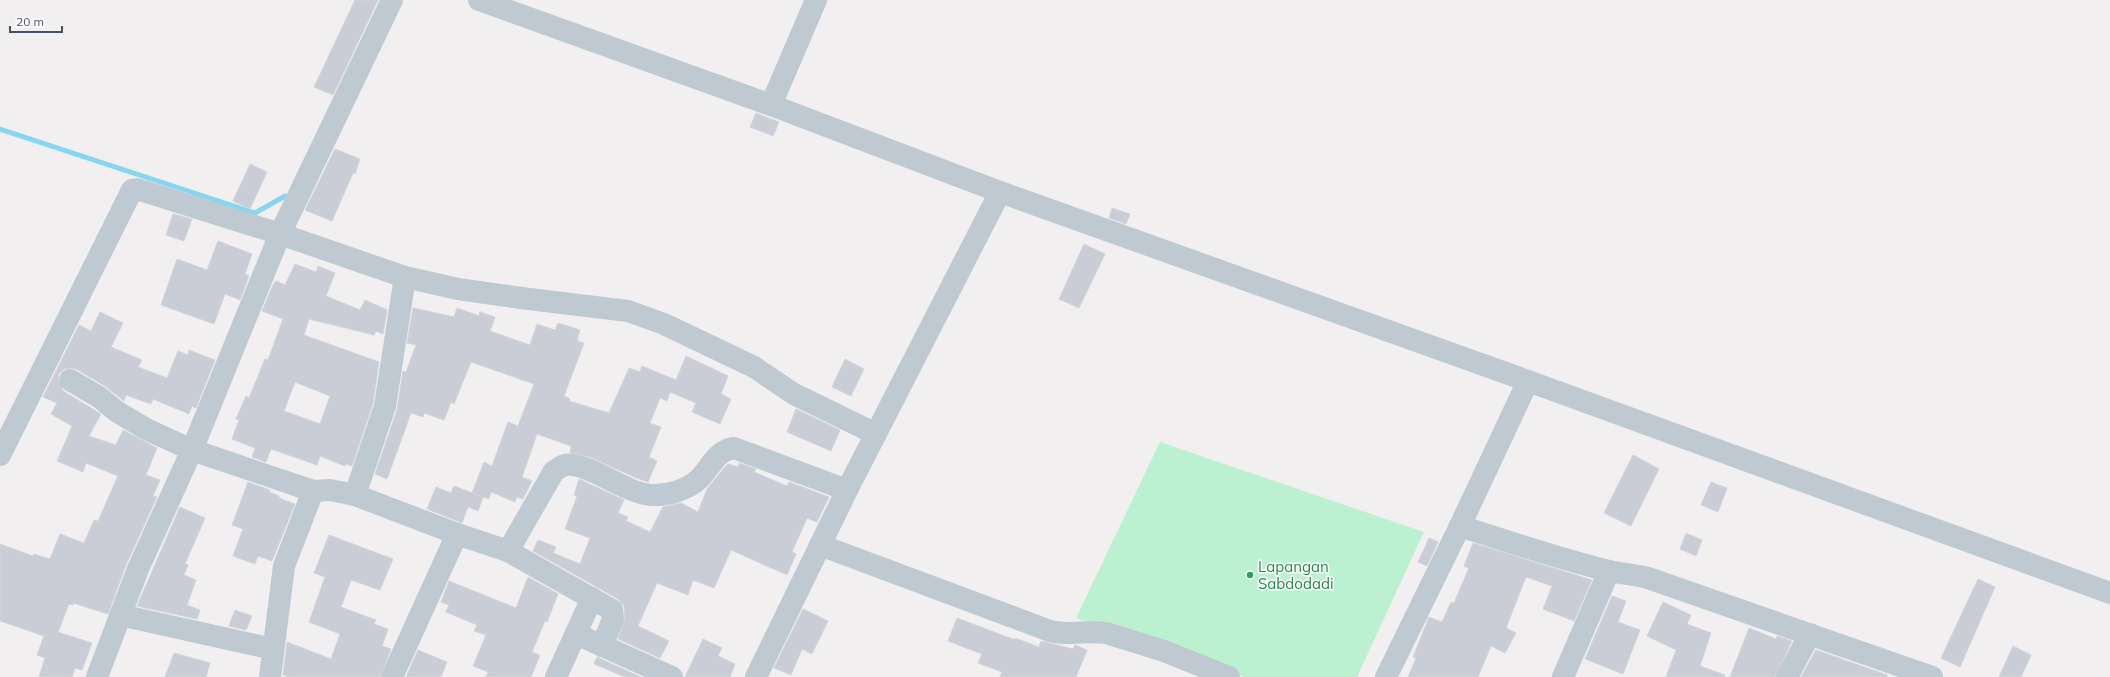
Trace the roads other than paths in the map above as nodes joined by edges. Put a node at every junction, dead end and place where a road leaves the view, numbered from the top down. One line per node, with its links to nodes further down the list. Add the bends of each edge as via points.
1 (392, 0): 6 (street)
2 (479, 0): 4 (street)
3 (816, 0): 4 (street)
4 (771, 105): 5 (street)
5 (1000, 192): 9 (street); 10 (street)
6 (280, 234): 7 (street); 11 (street); 12 (street, via 141,190 132,190)
7 (405, 277): 10 (street, via 466,290 628,311 664,324 754,367 794,394); 15 (street, via 385,406)
8 (70, 380): 11 (street, via 99,396 116,411 146,429)
9 (1528, 381): 16 (street); 21 (street)
10 (876, 434): 13 (street)
11 (192, 450): 14 (street); 23 (street)
12 (0, 455)
13 (847, 490): 18 (street); 19 (street, via 734,448 720,454 689,487 651,495 632,490 579,467 563,465 554,471)
14 (313, 491): 15 (street, via 330,490); 27 (street, via 284,566)
15 (355, 495): 17 (street)
16 (1460, 526): 20 (street, via 1556,557); 35 (street)
17 (458, 534): 19 (street); 30 (street)
18 (820, 545): 33 (street); 34 (street, via 1050,631 1072,634 1106,633 1164,650)
19 (508, 551): 22 (street)
20 (1609, 570): 25 (street, via 1648,578); 36 (street)
21 (2110, 593)
22 (592, 598): 24 (street); 26 (street, via 609,608 613,614)
23 (120, 615): 27 (street); 28 (street)
24 (576, 634): 26 (street); 31 (street)
25 (1810, 634): 37 (street); 38 (street)
26 (602, 646): 32 (street)
27 (273, 649): 29 (street)
28 (97, 677)
29 (270, 677)
30 (392, 677)
31 (556, 677)
32 (672, 677)
33 (756, 677)
34 (1229, 677)
35 (1386, 677)
36 (1563, 677)
37 (1787, 677)
38 (1932, 677)

